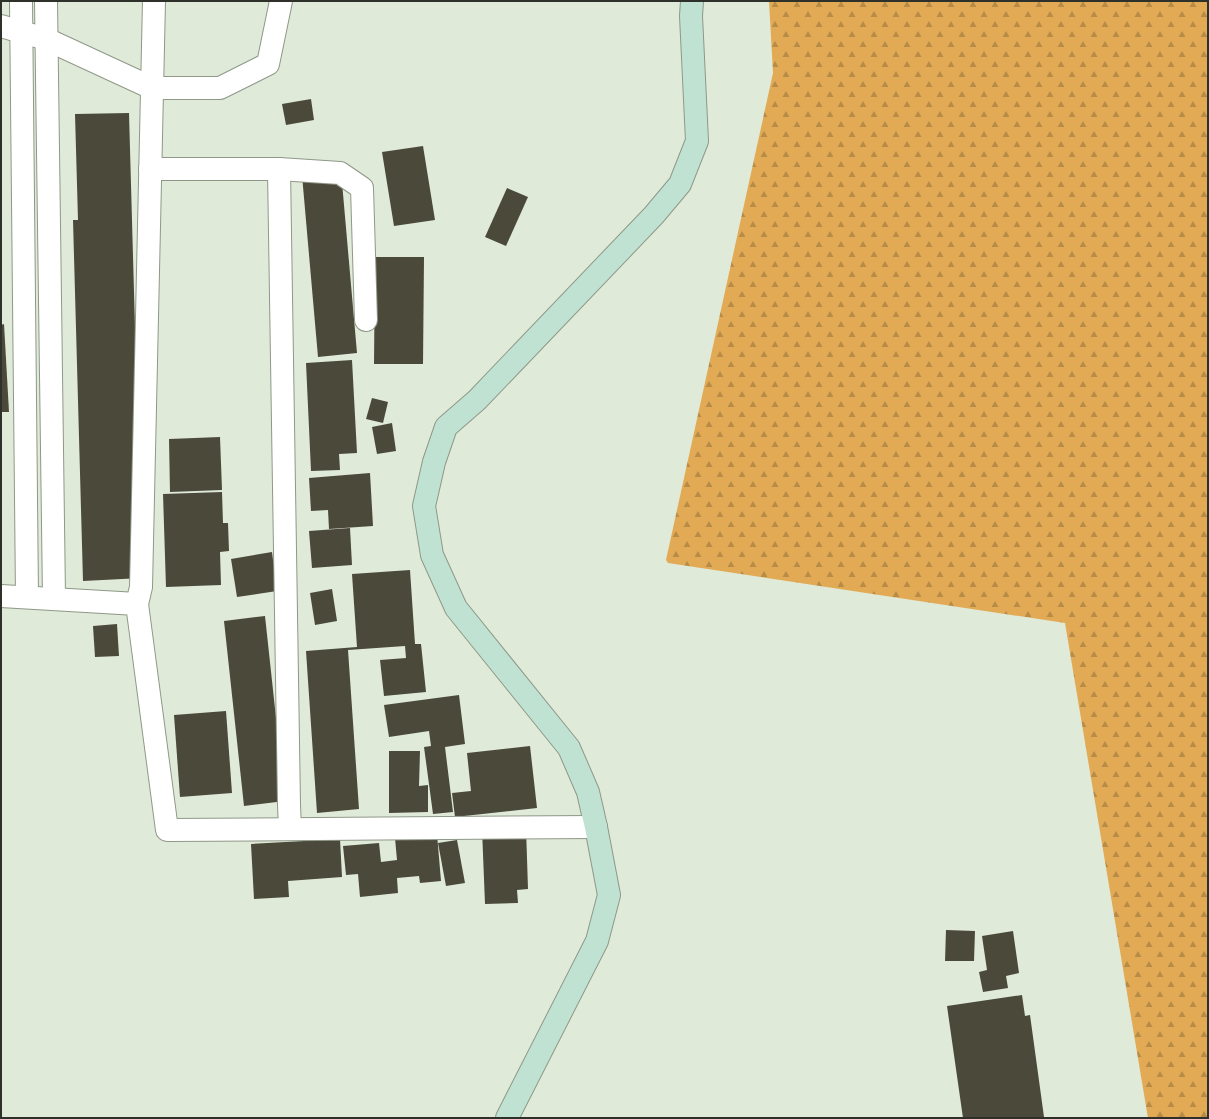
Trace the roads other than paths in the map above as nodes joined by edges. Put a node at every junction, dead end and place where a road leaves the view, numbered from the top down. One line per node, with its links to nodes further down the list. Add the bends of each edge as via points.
1 (21, 1): 7 (street)
2 (46, 1): 8 (street)
3 (154, 1): 9 (street)
4 (281, 1): 9 (street, via 268,64 220,88)
5 (692, 1): 17 (main road, via 697,141 680,184 654,215 478,400 446,428 434,462 424,506 432,555 456,608 569,748 588,792)
6 (1, 26): 7 (street)
7 (22, 32): 8 (street); 14 (street)
8 (46, 39): 9 (street); 15 (street)
9 (152, 88): 10 (street)
10 (150, 169): 11 (street); 16 (street, via 141,587)
11 (279, 169): 12 (street, via 340,173 362,188); 18 (street)
12 (366, 320)
13 (1, 596): 14 (street)
14 (27, 597): 15 (street)
15 (54, 598): 16 (street)
16 (138, 604): 18 (street, via 167,830)
17 (596, 827): 18 (street); 19 (main road, via 609,895 597,941)
18 (290, 829)
19 (507, 1118)

